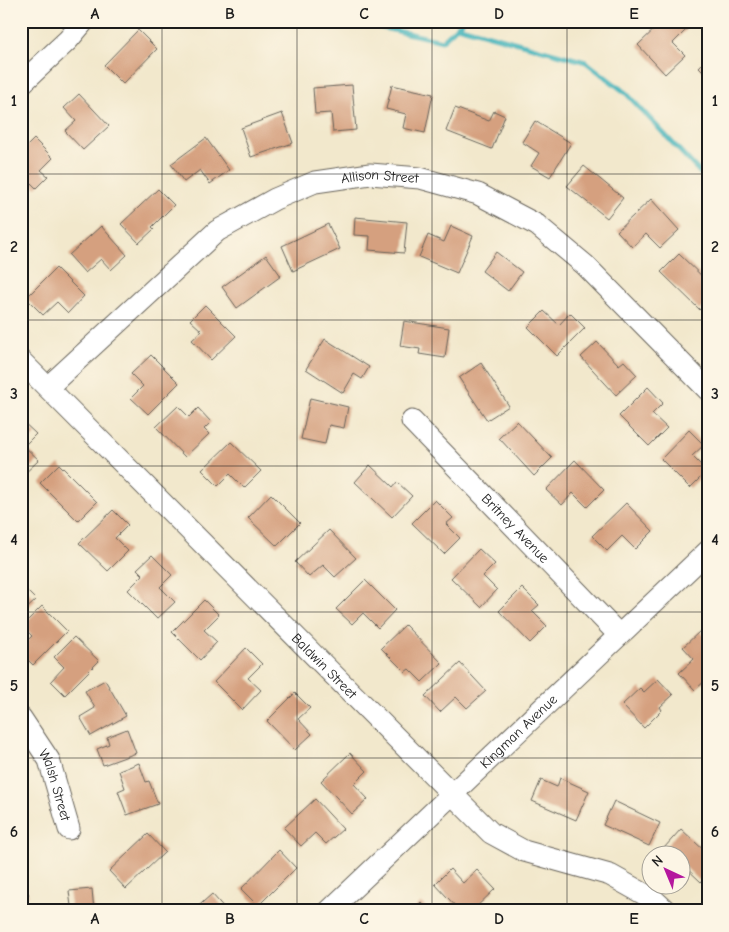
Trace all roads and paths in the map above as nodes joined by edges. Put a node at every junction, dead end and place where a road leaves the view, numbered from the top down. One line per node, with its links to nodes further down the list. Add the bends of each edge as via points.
1 (84, 21): 2 (street)
2 (21, 84)
3 (21, 361): 4 (street, Baldwin Street)
4 (48, 387): 5 (street, Allison Street, via 217,231 275,199 315,182 370,174 420,178 478,194 537,225 586,265); 10 (street, Baldwin Street)
5 (708, 390)
6 (412, 421): 8 (street, Britney Avenue)
7 (708, 550): 8 (street, Kingman Avenue)
8 (619, 635): 10 (street, Kingman Avenue)
9 (21, 718): 11 (street, Walsh Street, via 49,760)
10 (452, 793): 12 (street, Kingman Avenue); 13 (street, Baldwin Street, via 491,833 524,852 610,875 654,899)
11 (68, 829)
12 (329, 911)
13 (666, 911)

